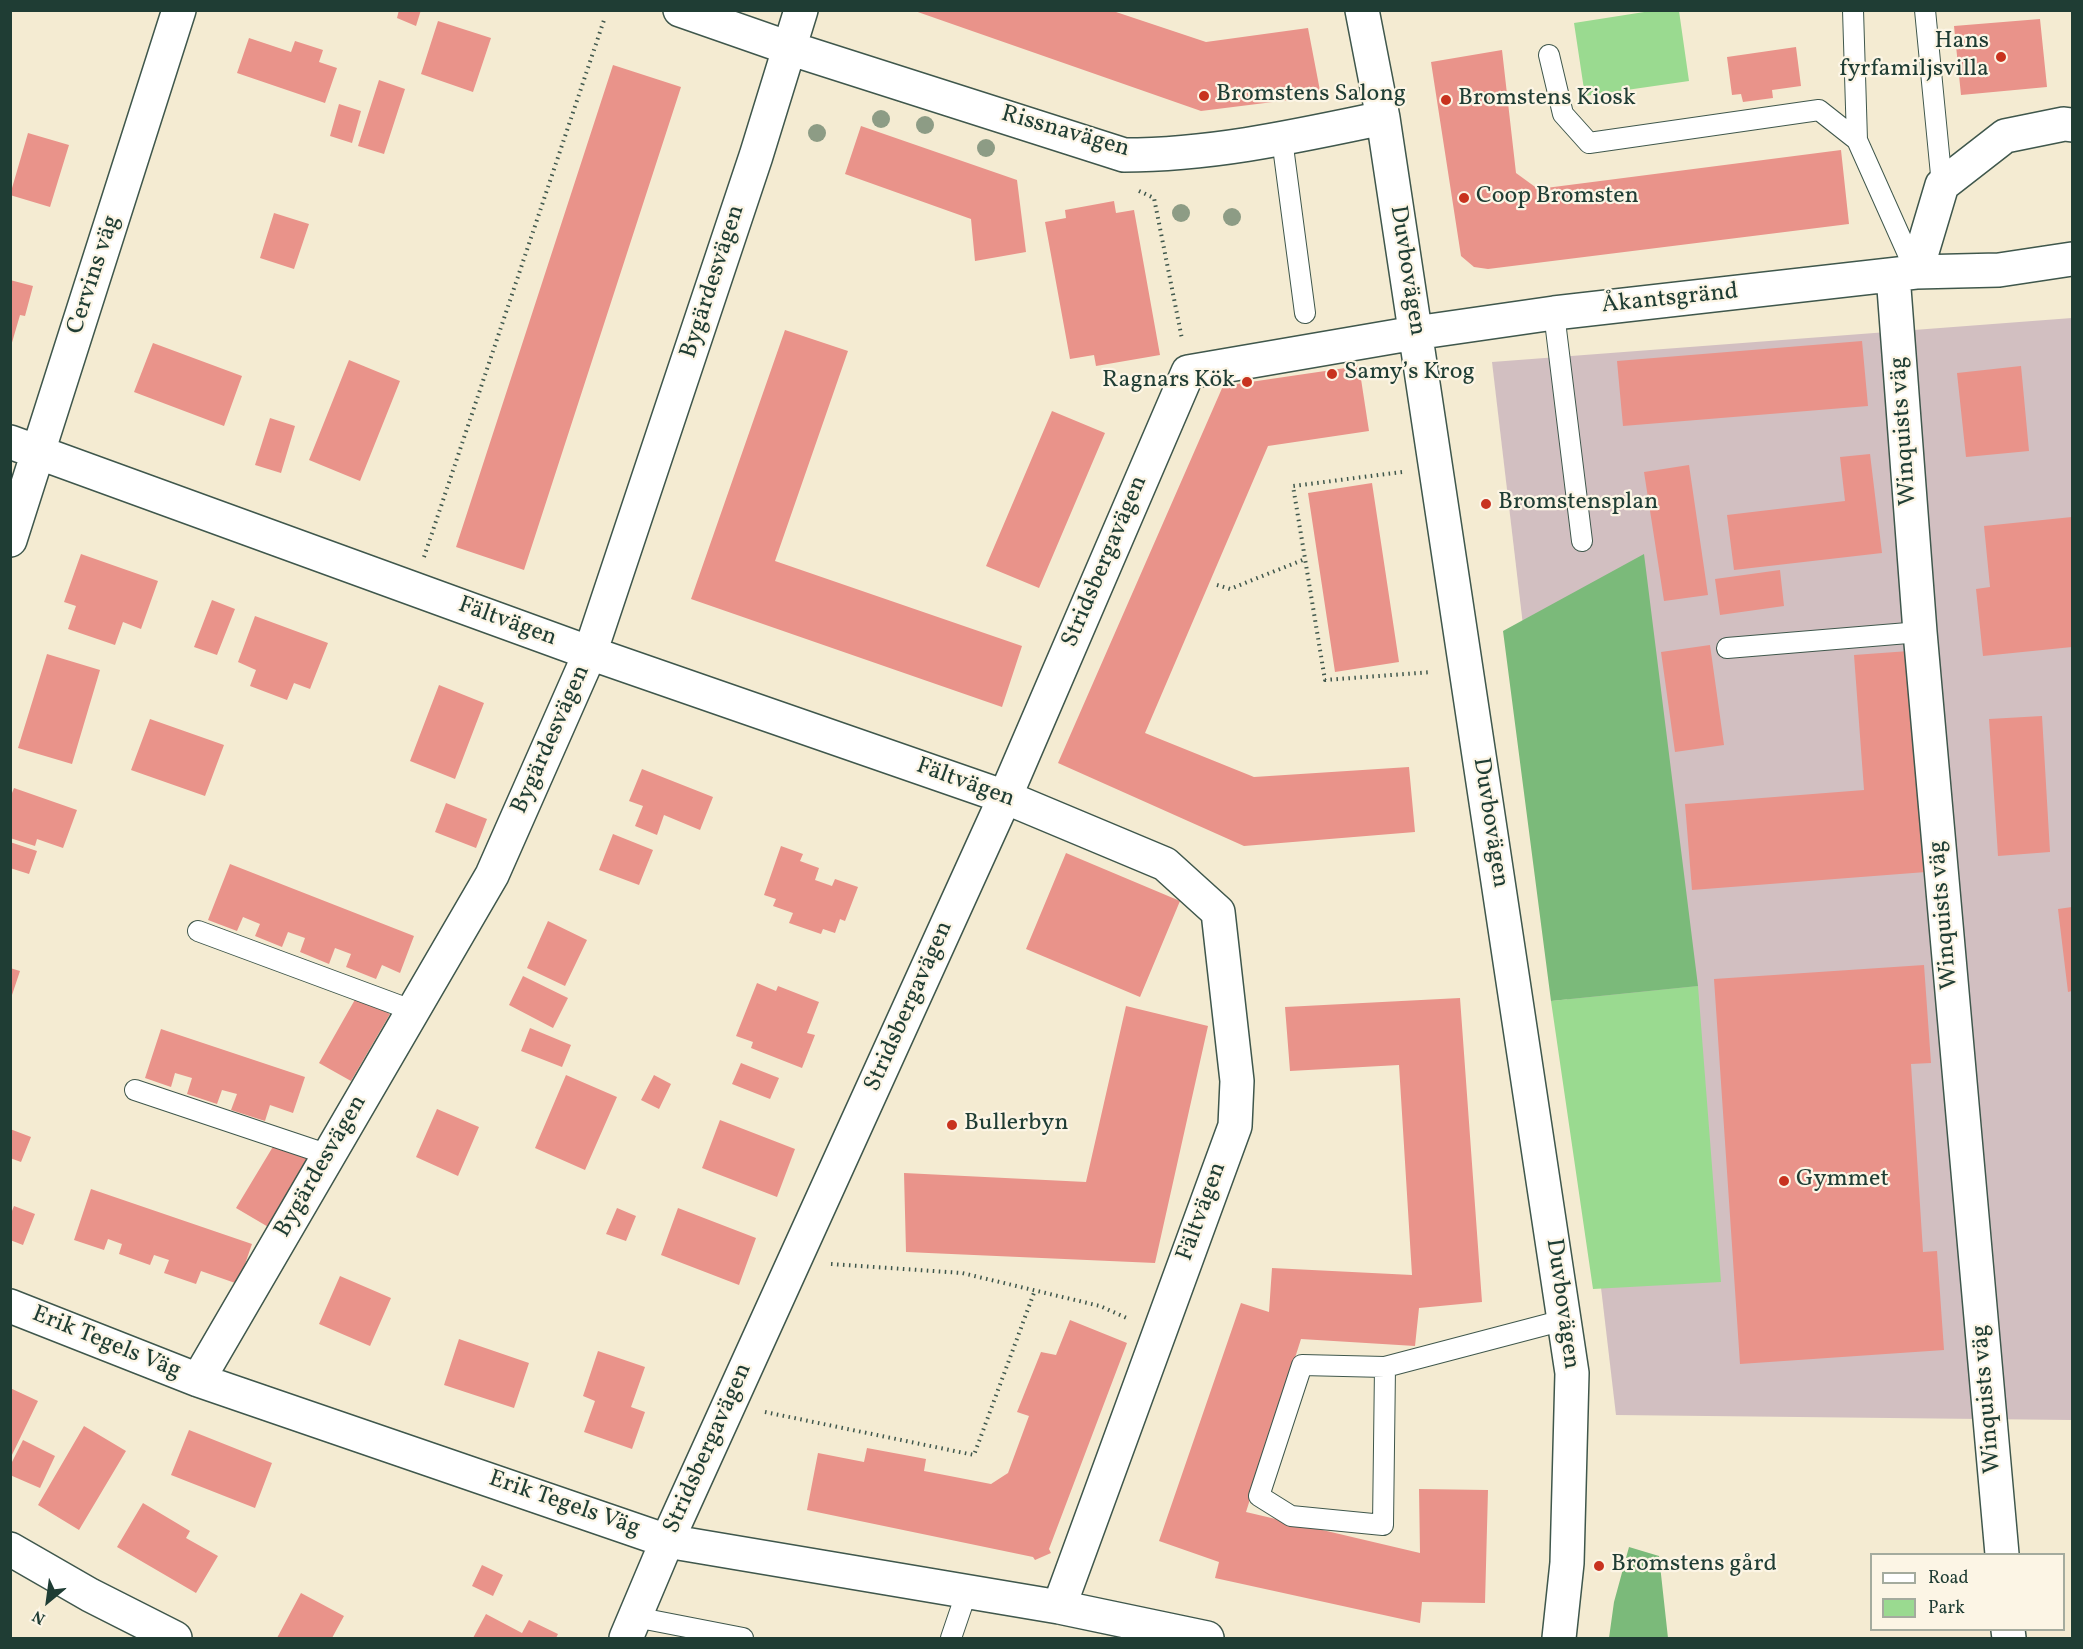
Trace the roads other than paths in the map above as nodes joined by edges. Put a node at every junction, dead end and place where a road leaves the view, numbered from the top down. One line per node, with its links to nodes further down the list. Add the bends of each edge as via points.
1 (179, 10): 20 (street, Cervins väg)
2 (680, 10): 7 (street, Rissnavägen)
3 (801, 10): 7 (street)
4 (1362, 10): 9 (street, Duvbovägen)
5 (1854, 10): 12 (lane)
6 (1924, 10): 13 (lane)
7 (789, 48): 11 (street, Rissnavägen, via 1124,154 1160,155); 25 (street, Bygärdesvägen)
8 (1550, 55): 12 (lane, via 1563,114 1589,143 1819,110)
9 (1383, 118): 11 (street, Rissnavägen); 18 (street, Duvbovägen)
10 (2073, 125): 13 (street, via 2004,136)
11 (1282, 139): 16 (lane)
12 (1857, 140): 15 (lane)
13 (1942, 185): 15 (street)
14 (2073, 259): 15 (street, Åkantsgränd, via 1999,270)
15 (1904, 274): 17 (street, Åkantsgränd); 23 (street, Winquists väg)
16 (1305, 313)
17 (1554, 313): 18 (street, Åkantsgränd); 22 (lane)
18 (1416, 333): 19 (street, Åkantsgränd); 32 (street, Duvbovägen)
19 (1188, 372): 26 (street, Stridsbergavägen)
20 (24, 447): 21 (street, Cervins väg); 25 (street, Fältvägen)
21 (10, 540)
22 (1582, 541)
23 (1920, 632): 24 (lane); 37 (street, Winquists väg)
24 (1726, 648)
25 (590, 653): 26 (street, Fältvägen); 28 (street, Bygärdesvägen, via 492,875)
26 (1005, 797): 35 (street, Stridsbergavägen); 39 (street, Fältvägen, via 1165,864 1218,912 1237,1081 1235,1126)
27 (198, 931): 28 (lane)
28 (414, 1011): 30 (street, Bygärdesvägen)
29 (135, 1090): 30 (lane)
30 (329, 1155): 34 (street, Bygärdesvägen)
31 (10, 1306): 34 (street, Erik Tegels Väg)
32 (1564, 1320): 33 (lane); 46 (street, Duvbovägen, via 1572,1373 1567,1563)
33 (1385, 1367): 33 (lane, via 1302,1365 1259,1496 1291,1516 1383,1525)
34 (198, 1380): 35 (street, Erik Tegels Väg)
35 (667, 1541): 38 (street, Erik Tegels Väg); 40 (street, Stridsbergavägen)
36 (10, 1549): 42 (street)
37 (2001, 1553)
38 (967, 1591): 39 (street, Erik Tegels Väg); 44 (lane)
39 (1059, 1607): 41 (street, Erik Tegels Väg)
40 (630, 1628): 43 (lane)
41 (1174, 1635): 45 (street, Erik Tegels Väg)
42 (175, 1638)
43 (742, 1638)
44 (951, 1638)
45 (1207, 1638)
46 (1559, 1638)

